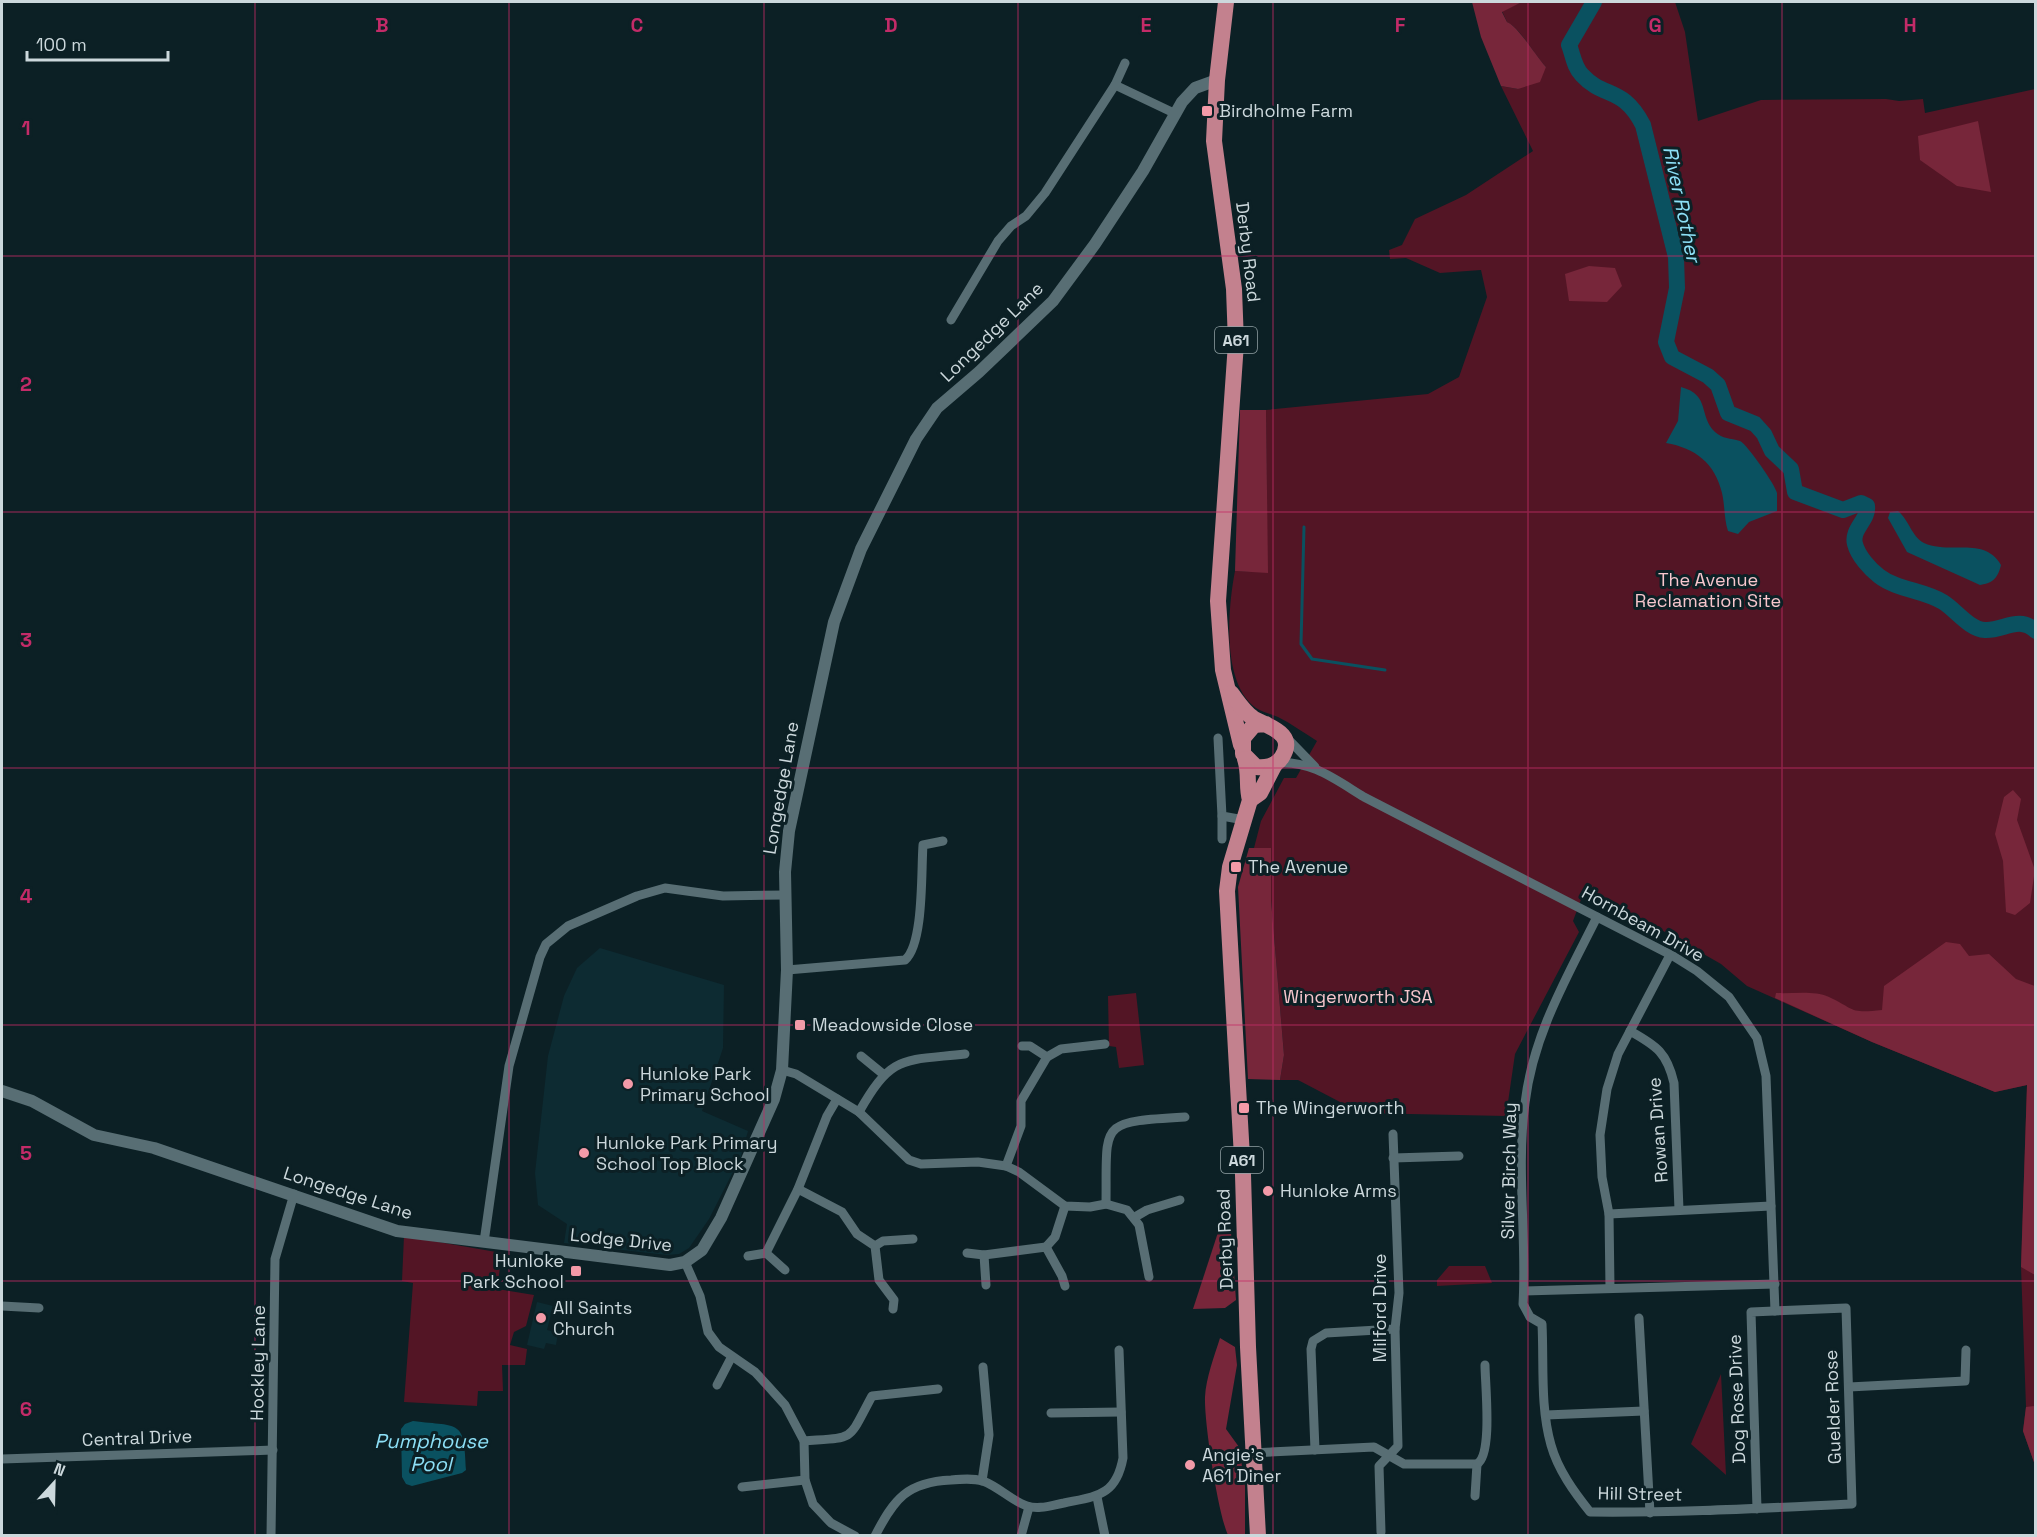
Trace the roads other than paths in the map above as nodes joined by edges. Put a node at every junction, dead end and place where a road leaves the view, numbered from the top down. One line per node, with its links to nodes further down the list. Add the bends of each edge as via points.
1 (1226, 2): 3 (highway, Derby Road / A61)
2 (1125, 63): 4 (street)
3 (1217, 80): 5 (street, Longedge Lane, via 1195,88); 7 (highway, Derby Road / A61, via 1214,141 1236,316 1218,601 1218,638)
4 (1115, 85): 5 (street); 6 (street, via 1045,193 998,241)
5 (1176, 114): 19 (street, Longedge Lane, via 1095,244 1053,300 937,408 897,473 861,549 834,622 789,831)
6 (951, 320)
7 (1227, 687): 8 (highway, Derby Road / A61, via 1245,712); 11 (highway, Derby Road / A61)
8 (1266, 724): 9 (highway); 11 (highway, via 1248,730)
9 (1281, 733): 12 (highway, via 1285,747); 13 (street, Hornbeam Drive)
10 (1218, 738): 15 (street)
11 (1243, 752): 12 (highway, via 1256,767); 14 (highway, Derby Road / A61, via 1250,772)
12 (1276, 763): 13 (street, Hornbeam Drive); 14 (highway, Derby Road / A61, via 1260,792)
13 (1315, 767): 20 (street, Hornbeam Drive)
14 (1250, 800): 16 (highway, Derby Road / A61)
15 (1222, 816): 16 (street); 17 (street)
16 (1244, 820): 87 (highway, Derby Road / A61, via 1227,891)
17 (1222, 839)
18 (943, 841): 22 (street, via 923,845 917,937 910,956 905,960)
19 (785, 895): 22 (street, Lodge Drive); 49 (street, via 723,896 665,888 591,914 546,944 509,1066)
20 (1597, 917): 21 (street, Hornbeam Drive); 56 (street, Silver Birch Way, via 1552,1005 1534,1059 1522,1137)
21 (1670, 955): 23 (street); 44 (street, Hornbeam Drive, via 1729,997 1757,1038 1766,1076)
22 (786, 970): 29 (street, Lodge Drive)
23 (1630, 1031): 45 (street, Rowan Drive, via 1662,1052 1670,1065); 46 (street, via 1607,1089 1600,1135)
24 (1105, 1044): 28 (street, via 1060,1049)
25 (1022, 1046): 28 (street, via 1030,1046)
26 (965, 1054): 30 (street, via 908,1061)
27 (861, 1056): 30 (street)
28 (1047, 1057): 38 (street, via 1021,1101 1021,1126)
29 (782, 1070): 32 (street); 57 (street, Lodge Drive, via 774,1099 720,1218 702,1250)
30 (883, 1074): 33 (street)
31 (2, 1091): 40 (street, Longedge Lane, via 32,1101 94,1135 154,1148)
32 (837, 1099): 33 (street); 39 (street)
33 (859, 1112): 38 (street, via 909,1160 921,1164 978,1162)
34 (1185, 1117): 42 (street, via 1136,1119 1111,1133 1106,1146)
35 (1393, 1134): 37 (street, Milford Drive)
36 (1459, 1156): 37 (street)
37 (1393, 1158): 71 (street, Milford Drive, via 1399,1293)
38 (1006, 1166): 43 (street)
39 (798, 1189): 50 (street, via 843,1212 857,1234); 52 (street)
40 (294, 1194): 49 (street, Longedge Lane, via 397,1231); 85 (street, Hockley Lane, via 275,1259)
41 (1180, 1200): 47 (street)
42 (1106, 1204): 43 (street); 47 (street, via 1118,1206)
43 (1065, 1206): 51 (street, via 1055,1237)
44 (1771, 1206): 45 (street); 60 (street, Hornbeam Drive)
45 (1679, 1210): 46 (street)
46 (1609, 1214): 63 (street)
47 (1135, 1217): 59 (street)
48 (913, 1239): 50 (street, via 883,1241)
49 (484, 1242): 57 (street, Lodge Drive, via 648,1263)
50 (875, 1246): 68 (street, via 879,1280 894,1300)
51 (1046, 1247): 54 (street); 62 (street)
52 (766, 1253): 55 (street); 58 (street)
53 (967, 1253): 54 (street)
54 (984, 1255): 61 (street)
55 (748, 1256)
56 (1524, 1260): 64 (street, Hill Street)
57 (685, 1262): 74 (street, via 700,1296 708,1332)
58 (785, 1270)
59 (1149, 1277)
60 (1775, 1284): 63 (street); 69 (street, Hornbeam Drive)
61 (986, 1285)
62 (1065, 1286)
63 (1610, 1288): 64 (street)
64 (1524, 1291): 83 (street, Hill Street, via 1523,1304 1530,1317 1542,1324)
65 (2, 1306): 66 (street)
66 (39, 1308)
67 (1846, 1308): 69 (street, Dog Rose Drive); 78 (street, Guelder Rose)
68 (893, 1309)
69 (1775, 1311): 98 (street, Dog Rose Drive, via 1750,1312)
70 (1640, 1318): 80 (street)
71 (1395, 1329): 86 (street, via 1326,1333 1313,1341); 88 (street, Milford Drive, via 1398,1446)
72 (1119, 1350): 81 (street)
73 (1966, 1350): 78 (street, via 1965,1381)
74 (731, 1358): 77 (street); 84 (street, via 767,1384 785,1405)
75 (1485, 1365): 90 (street, via 1487,1420 1484,1456)
76 (983, 1367): 92 (street, via 989,1435)
77 (717, 1385)
78 (1849, 1387): 96 (street, Guelder Rose)
79 (938, 1389): 84 (street, via 872,1396 852,1433 843,1438)
80 (1644, 1411): 83 (street); 99 (street)
81 (1121, 1412): 82 (street); 95 (street, via 1120,1475)
82 (1051, 1413)
83 (1546, 1415): 99 (street, Hill Street, via 1551,1445 1569,1485 1590,1512)
84 (804, 1441): 91 (street)
85 (273, 1450): 89 (street, Central Drive); 101 (street, Hockley Lane)
86 (1315, 1450): 87 (street); 88 (street, via 1374,1448)
87 (1252, 1453): 106 (highway, Derby Road / A61)
88 (1390, 1457): 90 (street, via 1404,1464); 100 (street, Milford Drive, via 1379,1466)
89 (2, 1459)
90 (1477, 1464): 94 (street)
91 (805, 1480): 93 (street); 102 (street, via 813,1504 831,1523)
92 (982, 1481): 97 (street); 103 (street, via 945,1480 912,1487 891,1508)
93 (742, 1487)
94 (1475, 1496)
95 (1097, 1497): 97 (street); 105 (street)
96 (1852, 1504): 98 (street, Hill Street)
97 (1029, 1507): 104 (street)
98 (1757, 1509): 99 (street, Hill Street)
99 (1650, 1513)
100 (1381, 1532)
101 (271, 1536)
102 (855, 1536)
103 (875, 1536)
104 (1021, 1536)
105 (1105, 1536)
106 (1258, 1536)

